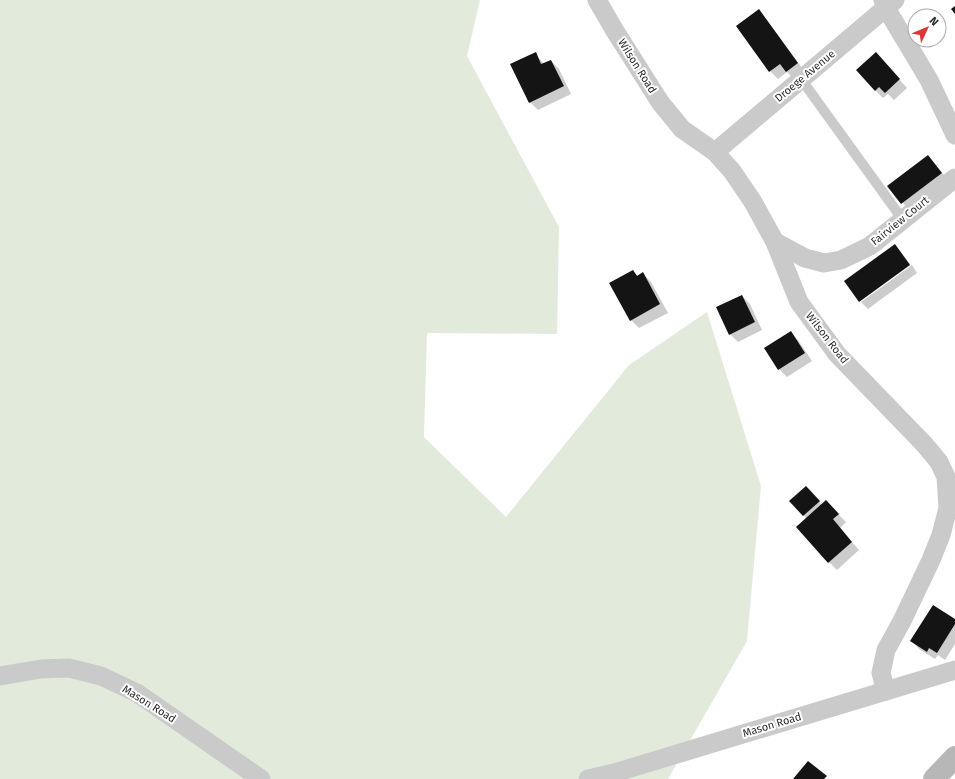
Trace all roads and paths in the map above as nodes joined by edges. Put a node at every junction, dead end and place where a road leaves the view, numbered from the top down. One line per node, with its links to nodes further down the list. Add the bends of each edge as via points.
1 (597, 0): 5 (street, Wilson Road, via 660,102 682,129)
2 (888, 3): 3 (street, Droege Avenue); 4 (street)
3 (801, 79): 5 (street, Droege Avenue); 7 (lane)
4 (955, 135)
5 (715, 152): 8 (street, Wilson Road, via 732,171 753,202)
6 (955, 178): 7 (street, Fairview Court)
7 (903, 220): 8 (street, Fairview Court, via 870,246 841,260 830,262 805,258)
8 (775, 242): 11 (street, Wilson Road, via 799,302 837,354 925,445 939,462 946,477 948,508 941,535 932,560 886,650 881,673)
9 (955, 670): 11 (street, Mason Road)
10 (0, 676): 13 (street, Mason Road, via 41,668 69,668 101,676 137,693)
11 (886, 691): 14 (street, Mason Road)
12 (955, 758): 15 (main road)
13 (261, 779)
14 (588, 779)
15 (934, 779)

